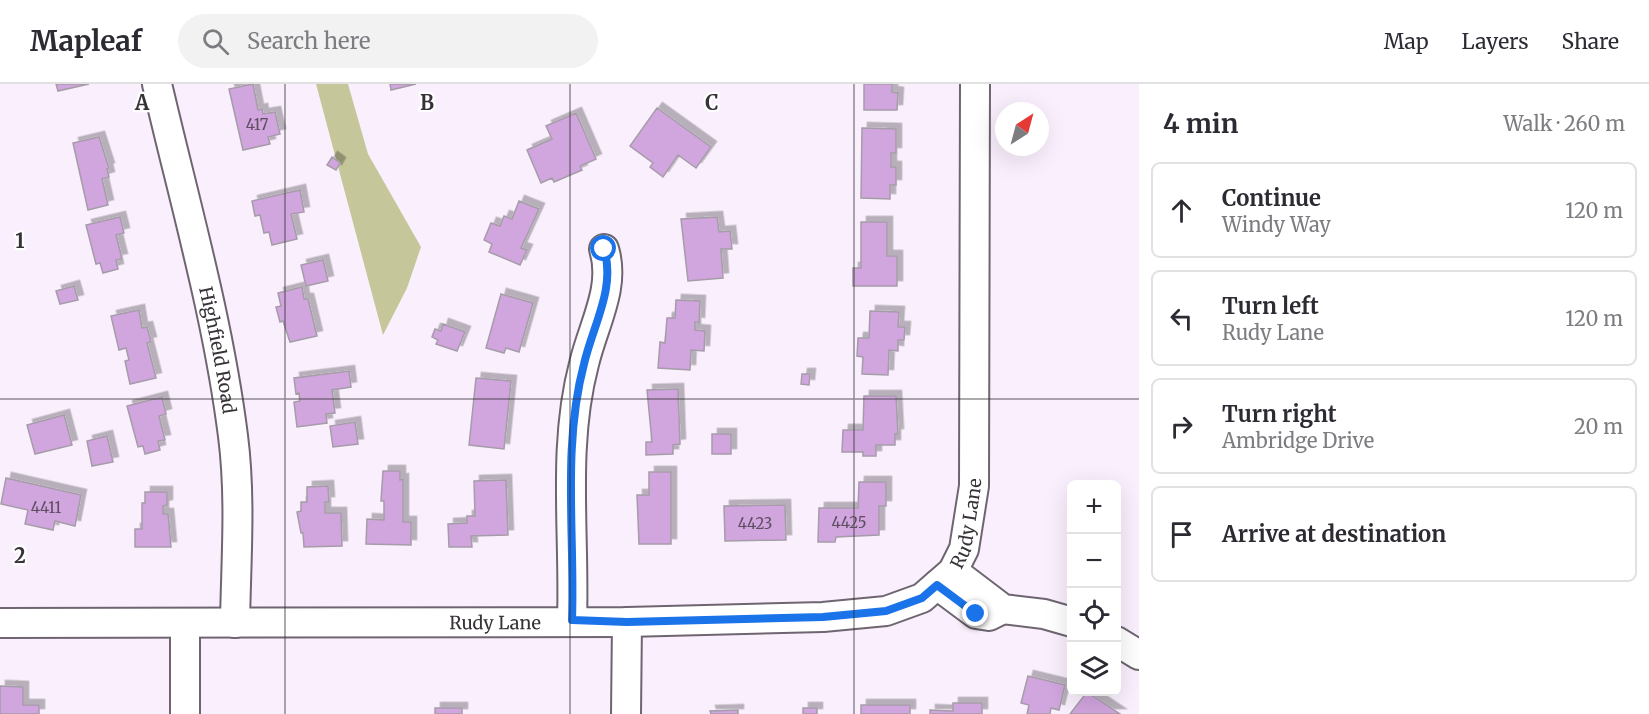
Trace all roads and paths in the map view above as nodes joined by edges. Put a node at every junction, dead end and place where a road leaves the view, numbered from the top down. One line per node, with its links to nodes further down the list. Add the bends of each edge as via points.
1 (157, 84): 9 (street, Highfield Road, via 216,338 234,439)
2 (975, 84): 4 (street, Rudy Lane, via 974,486 964,549)
3 (604, 249): 5 (street, via 610,268 604,302 584,363 574,412)
4 (945, 578): 6 (street, via 976,614 989,616 1003,609); 7 (street, Rudy Lane, via 922,598 886,611 823,617)
5 (572, 620): 7 (street, Rudy Lane); 9 (street, Rudy Lane)
6 (1067, 621)
7 (627, 622): 14 (street)
8 (0, 623): 10 (street, Rudy Lane)
9 (235, 623): 10 (street, Rudy Lane)
10 (185, 624): 13 (street)
11 (1118, 642): 12 (street)
12 (1139, 655)
13 (185, 714)
14 (626, 714)

